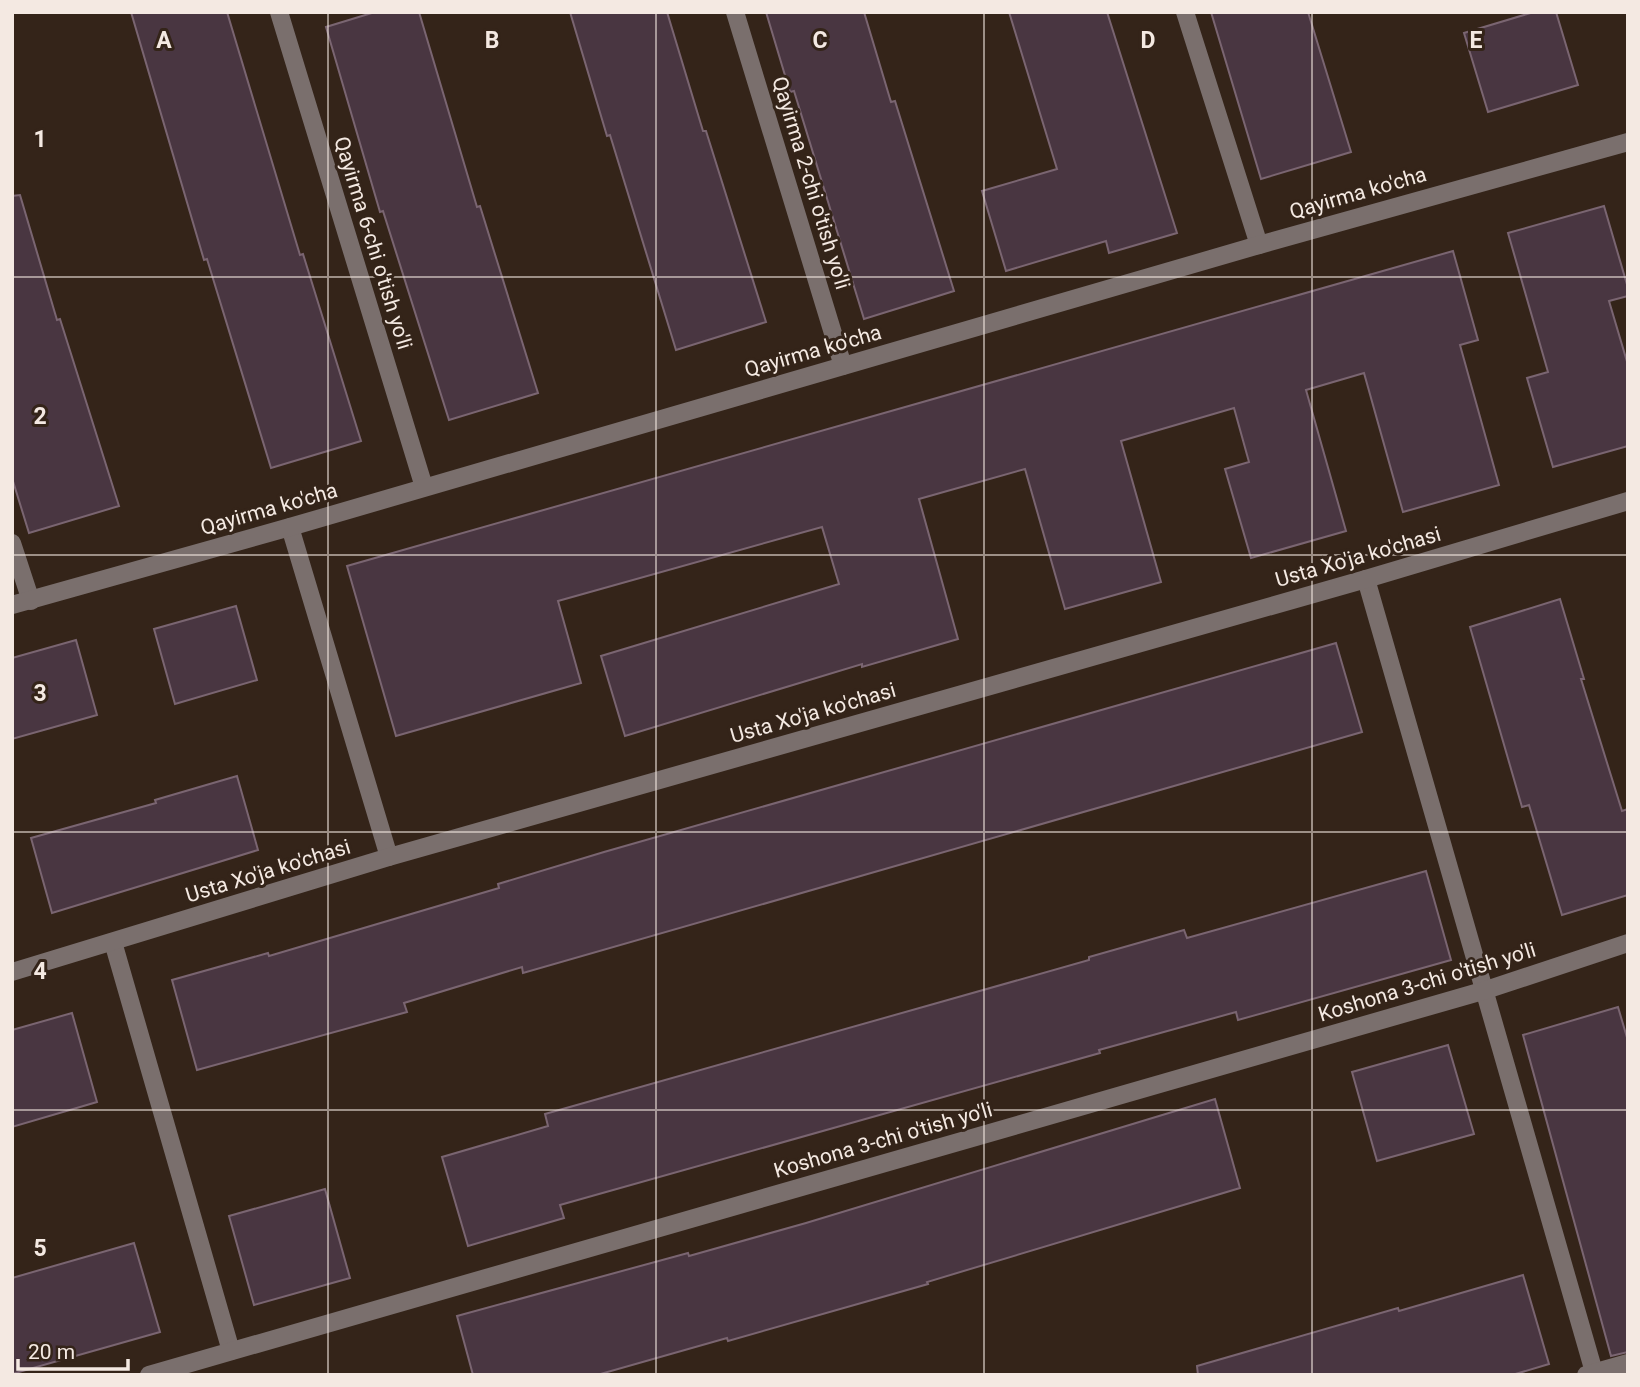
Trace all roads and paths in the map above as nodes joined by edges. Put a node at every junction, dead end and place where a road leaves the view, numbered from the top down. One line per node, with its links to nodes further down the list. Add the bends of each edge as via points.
1 (279, 12): 7 (street, Qayirma 6-chi o'tish yo'li)
2 (735, 12): 6 (street, Qayirma 2-chi o'tish yo'li)
3 (1185, 12): 5 (street)
4 (1628, 142): 5 (street, Qayirma ko'cha)
5 (1259, 245): 6 (street, Qayirma ko'cha)
6 (843, 366): 7 (street, Qayirma ko'cha)
7 (424, 487): 9 (street, Qayirma ko'cha)
8 (1628, 500): 11 (street, Usta Xo'ja ko'chasi)
9 (290, 527): 12 (street, Qayirma ko'cha); 14 (street)
10 (12, 543): 12 (street)
11 (1366, 579): 14 (street, Usta Xo'ja ko'chasi); 18 (street)
12 (31, 601): 13 (street, Qayirma ko'cha)
13 (12, 605)
14 (389, 858): 15 (street, Usta Xo'ja ko'chasi)
15 (113, 942): 17 (street, Usta Xo'ja ko'chasi); 19 (street)
16 (1628, 943): 18 (street, Koshona 3-chi o'tish yo'li)
17 (12, 972)
18 (1486, 990): 19 (street, Koshona 3-chi o'tish yo'li); 21 (street)
19 (231, 1351): 22 (street, Koshona 3-chi o'tish yo'li)
20 (1628, 1363): 21 (street)
21 (1590, 1374)
22 (149, 1375)

